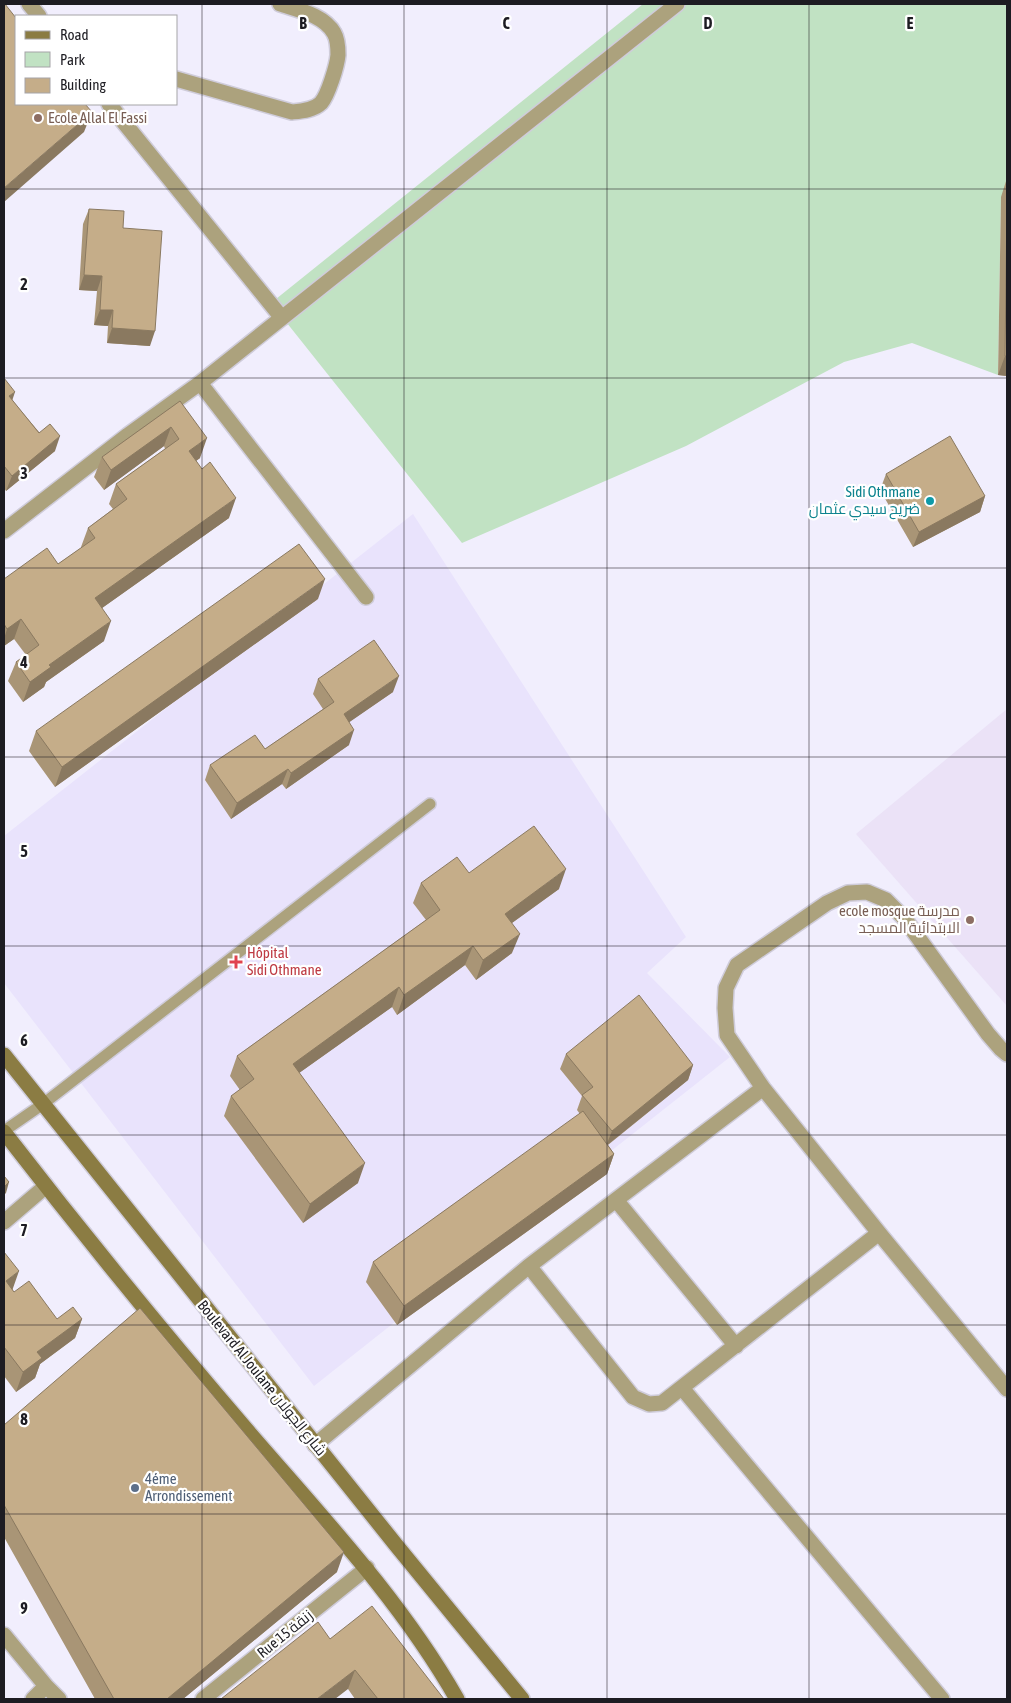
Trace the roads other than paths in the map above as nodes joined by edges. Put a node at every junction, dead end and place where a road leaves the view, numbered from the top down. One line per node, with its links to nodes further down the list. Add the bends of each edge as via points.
1 (29, 4): 4 (street)
2 (280, 4): 5 (street, via 313,16 334,32 338,55 320,103 305,111 292,112)
3 (677, 4): 7 (street)
4 (38, 15)
5 (178, 80)
6 (111, 105): 7 (street)
7 (282, 318): 8 (street)
8 (200, 383): 9 (street); 10 (street)
9 (4, 531)
10 (366, 597)
11 (430, 804): 15 (lane)
12 (1007, 1054): 14 (street, via 988,1034 904,918 886,900 867,892 848,893 827,902 737,964 726,988 727,1035)
13 (4, 1055): 15 (main road, Boulevard Al Joulane شارع الجولان)
14 (763, 1088): 18 (street); 20 (street)
15 (43, 1104): 16 (lane); 25 (main road, Boulevard Al Joulane شارع الجولان)
16 (4, 1132): 17 (main road)
17 (46, 1186): 19 (street); 26 (main road, via 176,1347)
18 (616, 1200): 21 (street); 22 (street)
19 (4, 1222)
20 (878, 1233): 22 (street); 24 (street)
21 (529, 1266): 23 (street, via 633,1397 649,1404 662,1403); 25 (street)
22 (736, 1346): 23 (street)
23 (682, 1388): 34 (street)
24 (1007, 1390)
25 (315, 1445): 33 (main road, Boulevard Al Joulane شارع الجولان)
26 (367, 1568): 31 (street, Rue 15 زنقة); 32 (main road, via 432,1656)
27 (4, 1635): 28 (street)
28 (46, 1686): 29 (street); 30 (street)
29 (33, 1699)
30 (59, 1699)
31 (204, 1699)
32 (457, 1699)
33 (522, 1699)
34 (942, 1699)

